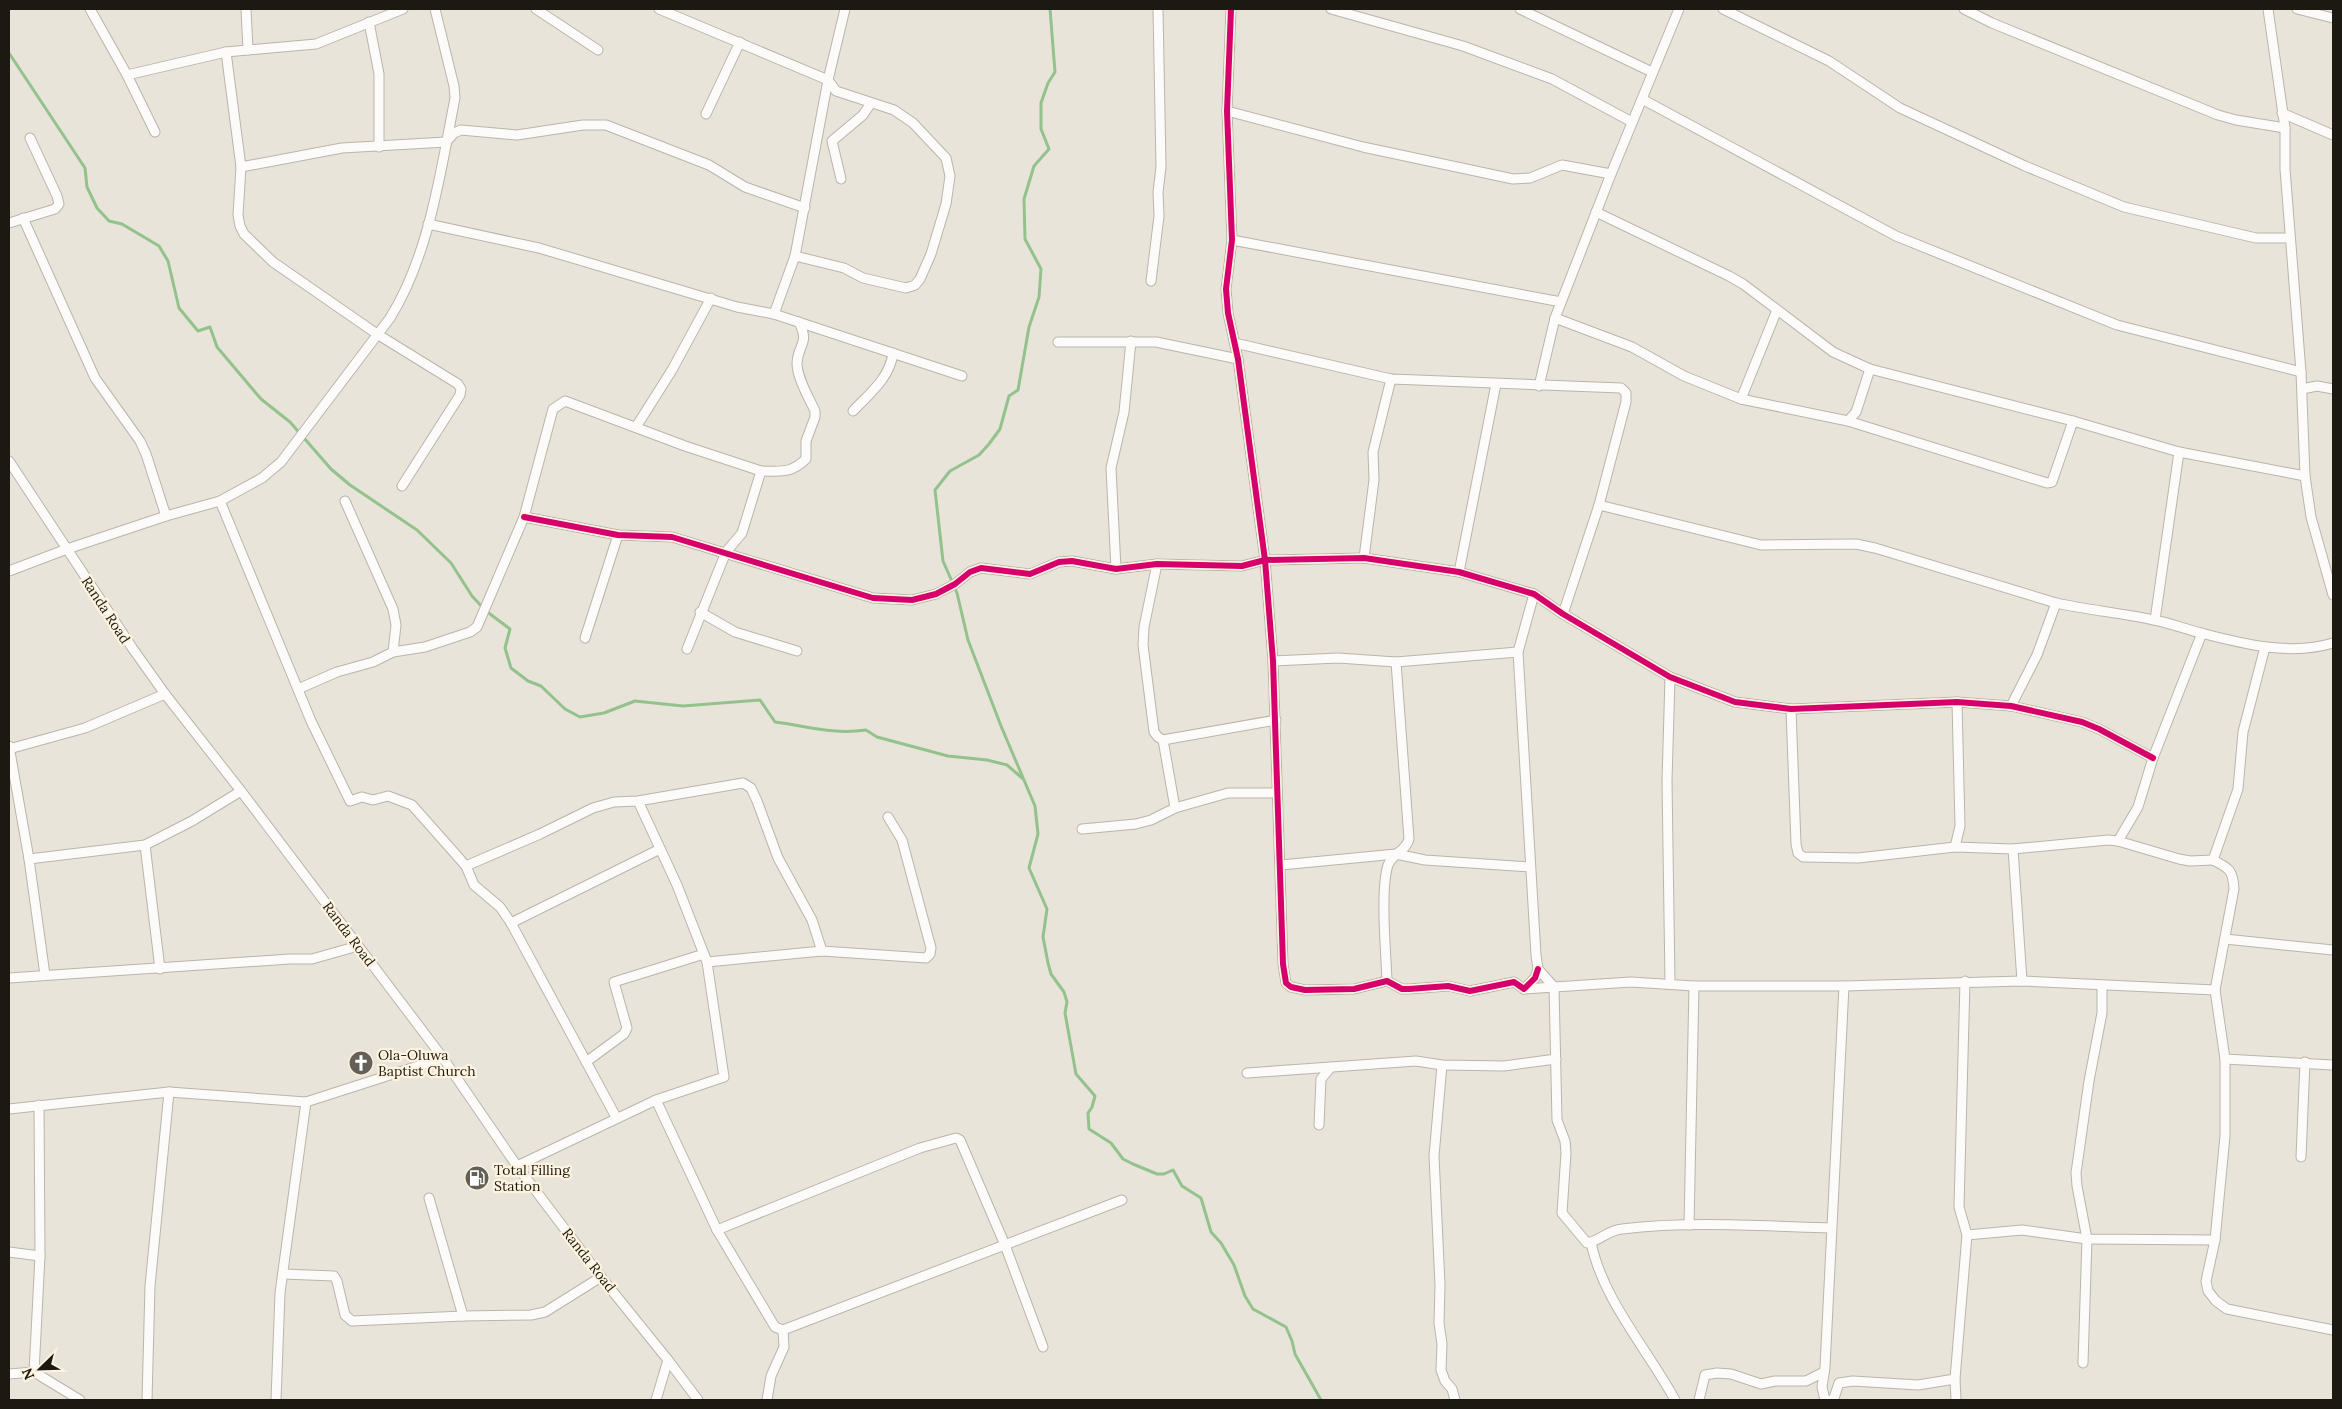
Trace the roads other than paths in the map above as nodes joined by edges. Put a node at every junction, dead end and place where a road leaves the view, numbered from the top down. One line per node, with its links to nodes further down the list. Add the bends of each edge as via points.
1 (90, 9): 24 (street)
2 (246, 9): 20 (street)
3 (403, 9): 18 (street)
4 (435, 9): 36 (street, via 454,86)
5 (536, 9): 21 (street)
6 (659, 9): 19 (street)
7 (845, 9): 25 (street)
8 (1158, 9): 49 (street, via 1161,168)
9 (1231, 9): 28 (street)
10 (1331, 9): 31 (street, via 1463,46 1552,79)
11 (1520, 9): 23 (street)
12 (1679, 9): 23 (street)
13 (1723, 9): 46 (street, via 1829,61 1900,108 2124,207 2256,238)
14 (1964, 9): 32 (street, via 1992,24 2218,115)
15 (2268, 9): 29 (street)
16 (2298, 9): 17 (street)
17 (2333, 18)
18 (368, 22): 20 (street, via 316,44); 37 (street, via 379,74)
19 (740, 42): 25 (street); 30 (street)
20 (248, 50): 22 (street)
21 (598, 50)
22 (226, 52): 24 (street); 38 (street)
23 (1652, 72): 26 (street)
24 (127, 75): 33 (street)
25 (828, 80): 27 (street, via 836,91); 41 (street)
26 (1642, 99): 31 (street); 63 (street, via 1896,236 1929,250 2117,325)
27 (871, 102): 40 (street, via 863,115 832,141); 48 (street, via 906,116 946,158 950,176 946,204 920,279 906,288)
28 (1227, 111): 39 (street, via 1363,147 1513,179 1530,178 1562,165); 47 (street)
29 (2282, 113): 32 (street); 34 (street)
30 (706, 114)
31 (1632, 122): 39 (street)
32 (2285, 128): 46 (street)
33 (155, 132)
34 (2333, 135)
35 (30, 138): 43 (street, via 58,204 54,209)
36 (446, 142): 37 (street); 41 (street, via 460,130 517,135 606,124 709,165 745,187); 45 (street)
37 (379, 147): 38 (street, via 342,148)
38 (241, 167): 56 (street, via 238,216 244,234 273,262)
39 (1611, 174): 42 (street)
40 (841, 179)
41 (805, 208): 48 (street)
42 (1596, 212): 51 (street); 52 (street, via 1729,276)
43 (23, 218): 44 (street); 85 (street, via 92,373 146,454)
44 (9, 223)
45 (428, 224): 50 (street, via 539,248); 56 (street, via 404,296)
46 (2290, 238): 63 (street)
47 (1232, 240): 51 (street); 59 (street, via 1226,289)
48 (795, 256): 53 (street)
49 (1151, 281)
50 (711, 298): 53 (street); 76 (street)
51 (1561, 302): 54 (street)
52 (1777, 310): 62 (street, via 1833,352); 70 (street)
53 (774, 314): 55 (street)
54 (1555, 318): 67 (street); 70 (street, via 1632,347 1684,376)
55 (798, 322): 60 (street); 79 (street, via 805,339 797,363 815,412 806,441 806,458 795,469)
56 (377, 334): 81 (street, via 461,388 460,395); 83 (street, via 281,462 262,478)
57 (1130, 340): 58 (street); 61 (street, via 1156,342); 93 (street, via 1124,412 1110,468)
58 (1058, 342)
59 (1235, 343): 61 (street); 65 (street)
60 (893, 353): 64 (street); 71 (street, via 884,378)
61 (1238, 359): 91 (street)
62 (1870, 369): 72 (street); 74 (street)
63 (2301, 372): 68 (street)
64 (962, 376)
65 (1391, 379): 66 (street); 90 (street, via 1373,452 1374,480)
66 (1496, 384): 67 (street); 95 (street)
67 (1540, 386): 84 (street, via 1622,388 1626,393)
68 (2302, 389): 69 (street, via 2317,386); 80 (street)
69 (2333, 389)
70 (1741, 399): 73 (street)
71 (853, 411)
72 (1856, 412): 73 (street); 75 (street)
73 (1848, 421): 75 (street)
74 (2073, 421): 75 (street, via 2052,482 2047,483); 77 (street)
75 (1864, 426)
76 (636, 427): 79 (street); 86 (street, via 565,401 558,403 553,409)
77 (2179, 452): 80 (street); 101 (street)
78 (9, 461): 88 (street, Randa Road)
79 (761, 471): 89 (street, via 742,533)
80 (2305, 476): 97 (street, via 2311,517)
81 (402, 486)
82 (345, 500): 108 (street, via 393,609 396,625)
83 (220, 501): 85 (street); 113 (street)
84 (1599, 505): 98 (street, via 1761,545 1856,544 1875,548); 100 (street)
85 (166, 516): 88 (street)
86 (524, 516): 87 (street); 108 (street, via 476,627 425,648)
87 (618, 535): 89 (street, via 672,537); 103 (street)
88 (67, 549): 94 (street); 114 (street, Randa Road)
89 (726, 552): 93 (street, via 863,596 912,600 936,594 981,568 1030,574 1060,562 1072,561); 99 (street)
90 (1364, 558): 91 (street); 95 (street)
91 (1264, 560): 92 (street, via 1242,566); 110 (street)
92 (1157, 564): 93 (street); 119 (street, via 1143,645 1154,732)
93 (1116, 569)
94 (9, 572)
95 (1459, 572): 96 (street)
96 (1534, 594): 100 (street); 109 (street)
97 (2333, 595)
98 (2056, 603): 101 (street); 116 (street, via 2037,655)
99 (700, 612): 106 (street); 107 (street, via 735,632)
100 (1563, 614): 112 (street)
101 (2155, 620): 102 (street)
102 (2202, 634): 105 (street); 121 (street)
103 (585, 638)
104 (2333, 643): 105 (street, via 2313,648)
105 (2266, 647): 135 (street, via 2243,732 2238,789)
106 (687, 649)
107 (797, 651)
108 (392, 652): 113 (street)
109 (1518, 652): 111 (street); 138 (street)
110 (1273, 661): 111 (street, via 1338,658); 118 (street)
111 (1396, 662): 133 (street, via 1410,839)
112 (1670, 677): 117 (street, via 1735,702); 152 (street, via 1667,790)
113 (298, 689): 137 (street, via 350,801 388,796 412,805)
114 (165, 694): 120 (street, via 86,728); 122 (street, Randa Road)
115 (1957, 702): 116 (street); 117 (street); 130 (street, via 1960,826)
116 (2011, 706): 121 (street, via 2082,722)
117 (1791, 709): 130 (street, via 1798,853 1803,858 1858,858)
118 (1276, 720): 119 (street); 123 (street)
119 (1164, 740): 125 (street)
120 (9, 748): 134 (street)
121 (2153, 758): 128 (street, via 2138,806)
122 (241, 791): 129 (street); 141 (street, Randa Road)
123 (1276, 793): 125 (street, via 1228,793); 136 (street)
124 (638, 801): 132 (street); 137 (street, via 614,802 593,808); 143 (street, via 743,784 751,788 778,858 812,920)
125 (1175, 808): 127 (street, via 1136,824)
126 (888, 817): 143 (street, via 902,840 930,954 926,958)
127 (1082, 829)
128 (2118, 841): 131 (street); 135 (street, via 2179,859)
129 (145, 845): 134 (street); 145 (street)
130 (1955, 847): 131 (street)
131 (2014, 849): 151 (street)
132 (660, 850): 139 (street); 144 (street)
133 (1396, 854): 136 (street); 138 (street, via 1426,860); 149 (street, via 1389,863 1385,889)
134 (29, 859): 147 (street)
135 (2213, 860): 140 (street, via 2226,866 2233,875 2234,889)
136 (1281, 865): 149 (street, via 1286,983 1305,990 1354,989)
137 (466, 866): 139 (street, via 474,885 500,907)
138 (1530, 867): 146 (street)
139 (512, 923): 162 (street)
140 (2225, 939): 142 (street); 158 (street)
141 (358, 946): 145 (street, via 312,960); 159 (street, Randa Road)
142 (2333, 950)
143 (822, 951): 144 (street)
144 (705, 958): 162 (street, via 614,982 627,1028 624,1034); 169 (street, via 724,1077)
145 (160, 969): 147 (street)
146 (1538, 969): 156 (street); 157 (street, via 1535,978)
147 (45, 975): 148 (street)
148 (9, 978)
149 (1387, 981): 157 (street, via 1402,989 1448,986 1470,992 1514,982)
150 (1965, 981): 151 (street); 155 (street); 182 (street, via 1959,1207)
151 (2022, 981): 153 (street)
152 (1670, 983): 154 (street); 156 (street, via 1631,982)
153 (2102, 985): 158 (street); 183 (street, via 2102,1013 2076,1173)
154 (1694, 986): 155 (street); 179 (street)
155 (1844, 986): 180 (street)
156 (1554, 988): 157 (street); 160 (street)
157 (1524, 989)
158 (2215, 990): 161 (street)
159 (443, 1058): 170 (street); 176 (street, Randa Road)
160 (1556, 1058): 165 (street, via 1504,1066); 185 (street, via 1557,1120 1566,1153 1562,1213 1584,1241)
161 (2225, 1059): 163 (street); 184 (street, via 2225,1136)
162 (586, 1062): 173 (street)
163 (2305, 1062): 164 (street); 175 (street)
164 (2333, 1064)
165 (1442, 1065): 166 (street, via 1416,1061); 207 (street, via 1434,1156 1439,1323 1441,1370)
166 (1331, 1067): 167 (street); 174 (street, via 1321,1078)
167 (1247, 1073)
168 (168, 1092): 170 (street); 171 (street); 202 (street, via 150,1286)
169 (656, 1100): 173 (street); 181 (street)
170 (306, 1102): 189 (street)
171 (39, 1106): 172 (street); 188 (street)
172 (9, 1109)
173 (616, 1117): 176 (street)
174 (1319, 1125)
175 (2301, 1157)
176 (517, 1166): 190 (street, Randa Road)
177 (429, 1198): 191 (street)
178 (1122, 1200): 186 (street)
179 (1689, 1225): 180 (street); 185 (street, via 1620,1229 1609,1231)
180 (1832, 1228): 198 (street)
181 (717, 1230): 186 (street, via 920,1148 956,1138 960,1140); 192 (street, via 775,1327)
182 (1967, 1236): 183 (street, via 2022,1230); 200 (street)
183 (2087, 1239): 184 (street); 196 (street)
184 (2215, 1240): 193 (street, via 2206,1281 2208,1291 2216,1301 2227,1308 2256,1316)
185 (1591, 1242): 208 (street, via 1610,1292)
186 (1005, 1245): 192 (street); 194 (street)
187 (9, 1252): 188 (street)
188 (40, 1256): 197 (street)
189 (283, 1274): 191 (street, via 334,1276 338,1281 344,1315 352,1321); 203 (street)
190 (601, 1277): 191 (street, via 545,1312); 195 (street, Randa Road)
191 (464, 1316)
192 (783, 1330): 206 (street, via 784,1347 771,1376)
193 (2333, 1330)
194 (1043, 1347)
195 (668, 1360): 204 (street); 205 (street, Randa Road)
196 (2083, 1363)
197 (34, 1372): 199 (street); 201 (street)
198 (1824, 1372): 209 (street, via 1806,1381 1761,1384 1731,1374 1704,1375); 210 (street, via 1822,1387)
199 (9, 1374)
200 (1955, 1379): 211 (street, via 1918,1385 1838,1383); 212 (street)
201 (80, 1400)
202 (147, 1400)
203 (276, 1400)
204 (656, 1400)
205 (698, 1400)
206 (767, 1400)
207 (1455, 1400)
208 (1675, 1400)
209 (1699, 1400)
210 (1825, 1400)
211 (1831, 1400)
212 (1956, 1400)

